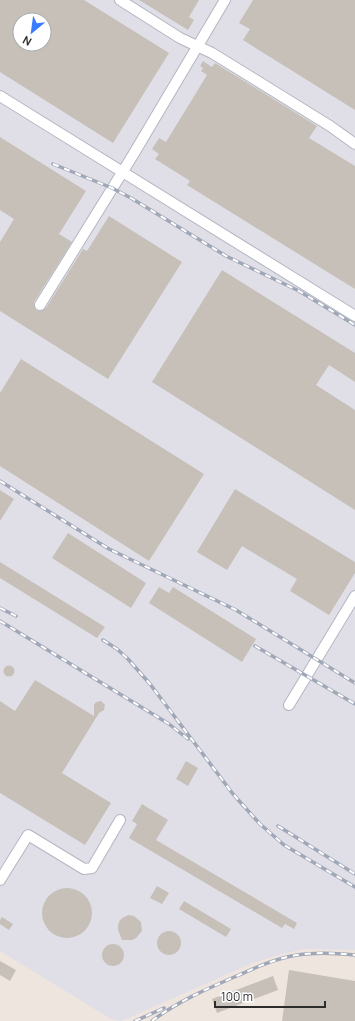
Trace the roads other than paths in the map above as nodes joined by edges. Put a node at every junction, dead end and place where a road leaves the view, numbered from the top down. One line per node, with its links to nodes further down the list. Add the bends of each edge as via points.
1 (120, 0): 3 (lane, via 180,38)
2 (225, 0): 3 (lane)
3 (198, 46): 5 (lane, via 330,126); 6 (lane)
4 (0, 96): 6 (lane)
5 (355, 144)
6 (122, 171): 7 (lane); 8 (lane)
7 (40, 305)
8 (355, 316)
9 (355, 596): 10 (lane)
10 (289, 705)
11 (120, 820): 12 (lane, via 92,868 84,869 28,836)
12 (0, 880)

